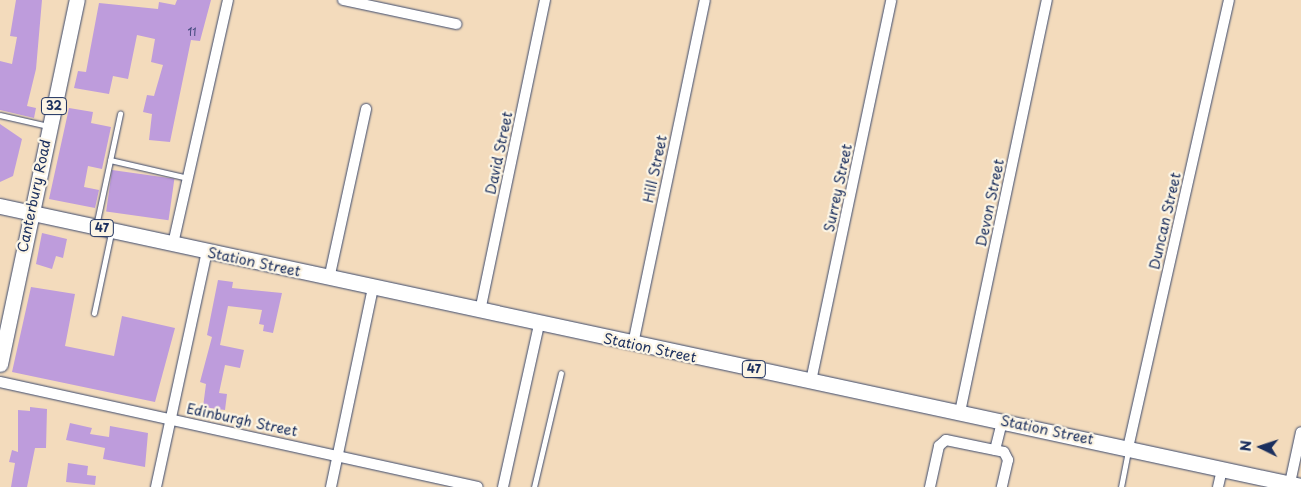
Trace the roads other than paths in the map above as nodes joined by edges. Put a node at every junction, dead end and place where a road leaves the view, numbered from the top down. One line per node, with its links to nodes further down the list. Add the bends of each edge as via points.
1 (77, 0): 13 (main road, Canterbury Road / 32)
2 (228, 0): 15 (street)
3 (343, 0): 9 (street)
4 (545, 0): 24 (street, David Street)
5 (705, 0): 27 (street, Hill Street)
6 (892, 0): 30 (street, Surrey Street)
7 (1047, 0): 32 (street, Devon Street)
8 (1229, 0): 36 (street, Duncan Street)
9 (456, 24)
10 (366, 109): 22 (street)
11 (120, 114): 14 (lane)
12 (0, 115): 13 (lane)
13 (50, 126): 17 (main road, Canterbury Road / 32)
14 (110, 160): 15 (lane); 18 (lane)
15 (188, 178): 20 (street)
16 (0, 206): 17 (main road, Station Street / 47)
17 (31, 212): 18 (main road, Station Street / 47); 28 (main road, Canterbury Road / 32)
18 (96, 227): 19 (main road, Station Street / 47)
19 (111, 230): 20 (main road, Station Street / 47); 25 (lane)
20 (174, 244): 21 (main road, Station Street / 47)
21 (207, 252): 22 (main road, Station Street / 47); 33 (street)
22 (330, 278): 23 (main road, Station Street / 47)
23 (373, 288): 24 (main road, Station Street / 47); 38 (street)
24 (480, 311): 26 (main road, Station Street / 47)
25 (94, 313)
26 (539, 324): 27 (main road, Station Street / 47); 44 (street)
27 (633, 344): 30 (main road, Station Street / 47)
28 (0, 364)
29 (561, 373): 45 (lane)
30 (811, 381): 32 (main road, Station Street / 47)
31 (0, 382): 33 (street, Edinburgh Street)
32 (960, 412): 34 (main road, Station Street / 47)
33 (170, 419): 38 (street, Edinburgh Street); 41 (street)
34 (1002, 421): 36 (main road, Station Street / 47); 37 (street)
35 (1301, 432): 40 (street)
36 (1128, 448): 39 (main road, Station Street / 47); 48 (lane)
37 (995, 450): 46 (street, via 946,440 939,446); 47 (street, via 1004,452 1008,460)
38 (338, 454): 42 (street); 43 (street, Edinburgh Street)
39 (1222, 469): 40 (main road, Station Street / 47); 49 (street)
40 (1295, 484)
41 (156, 487)
42 (331, 487)
43 (478, 487)
44 (503, 487)
45 (534, 487)
46 (930, 487)
47 (1002, 487)
48 (1121, 487)
49 (1218, 487)

